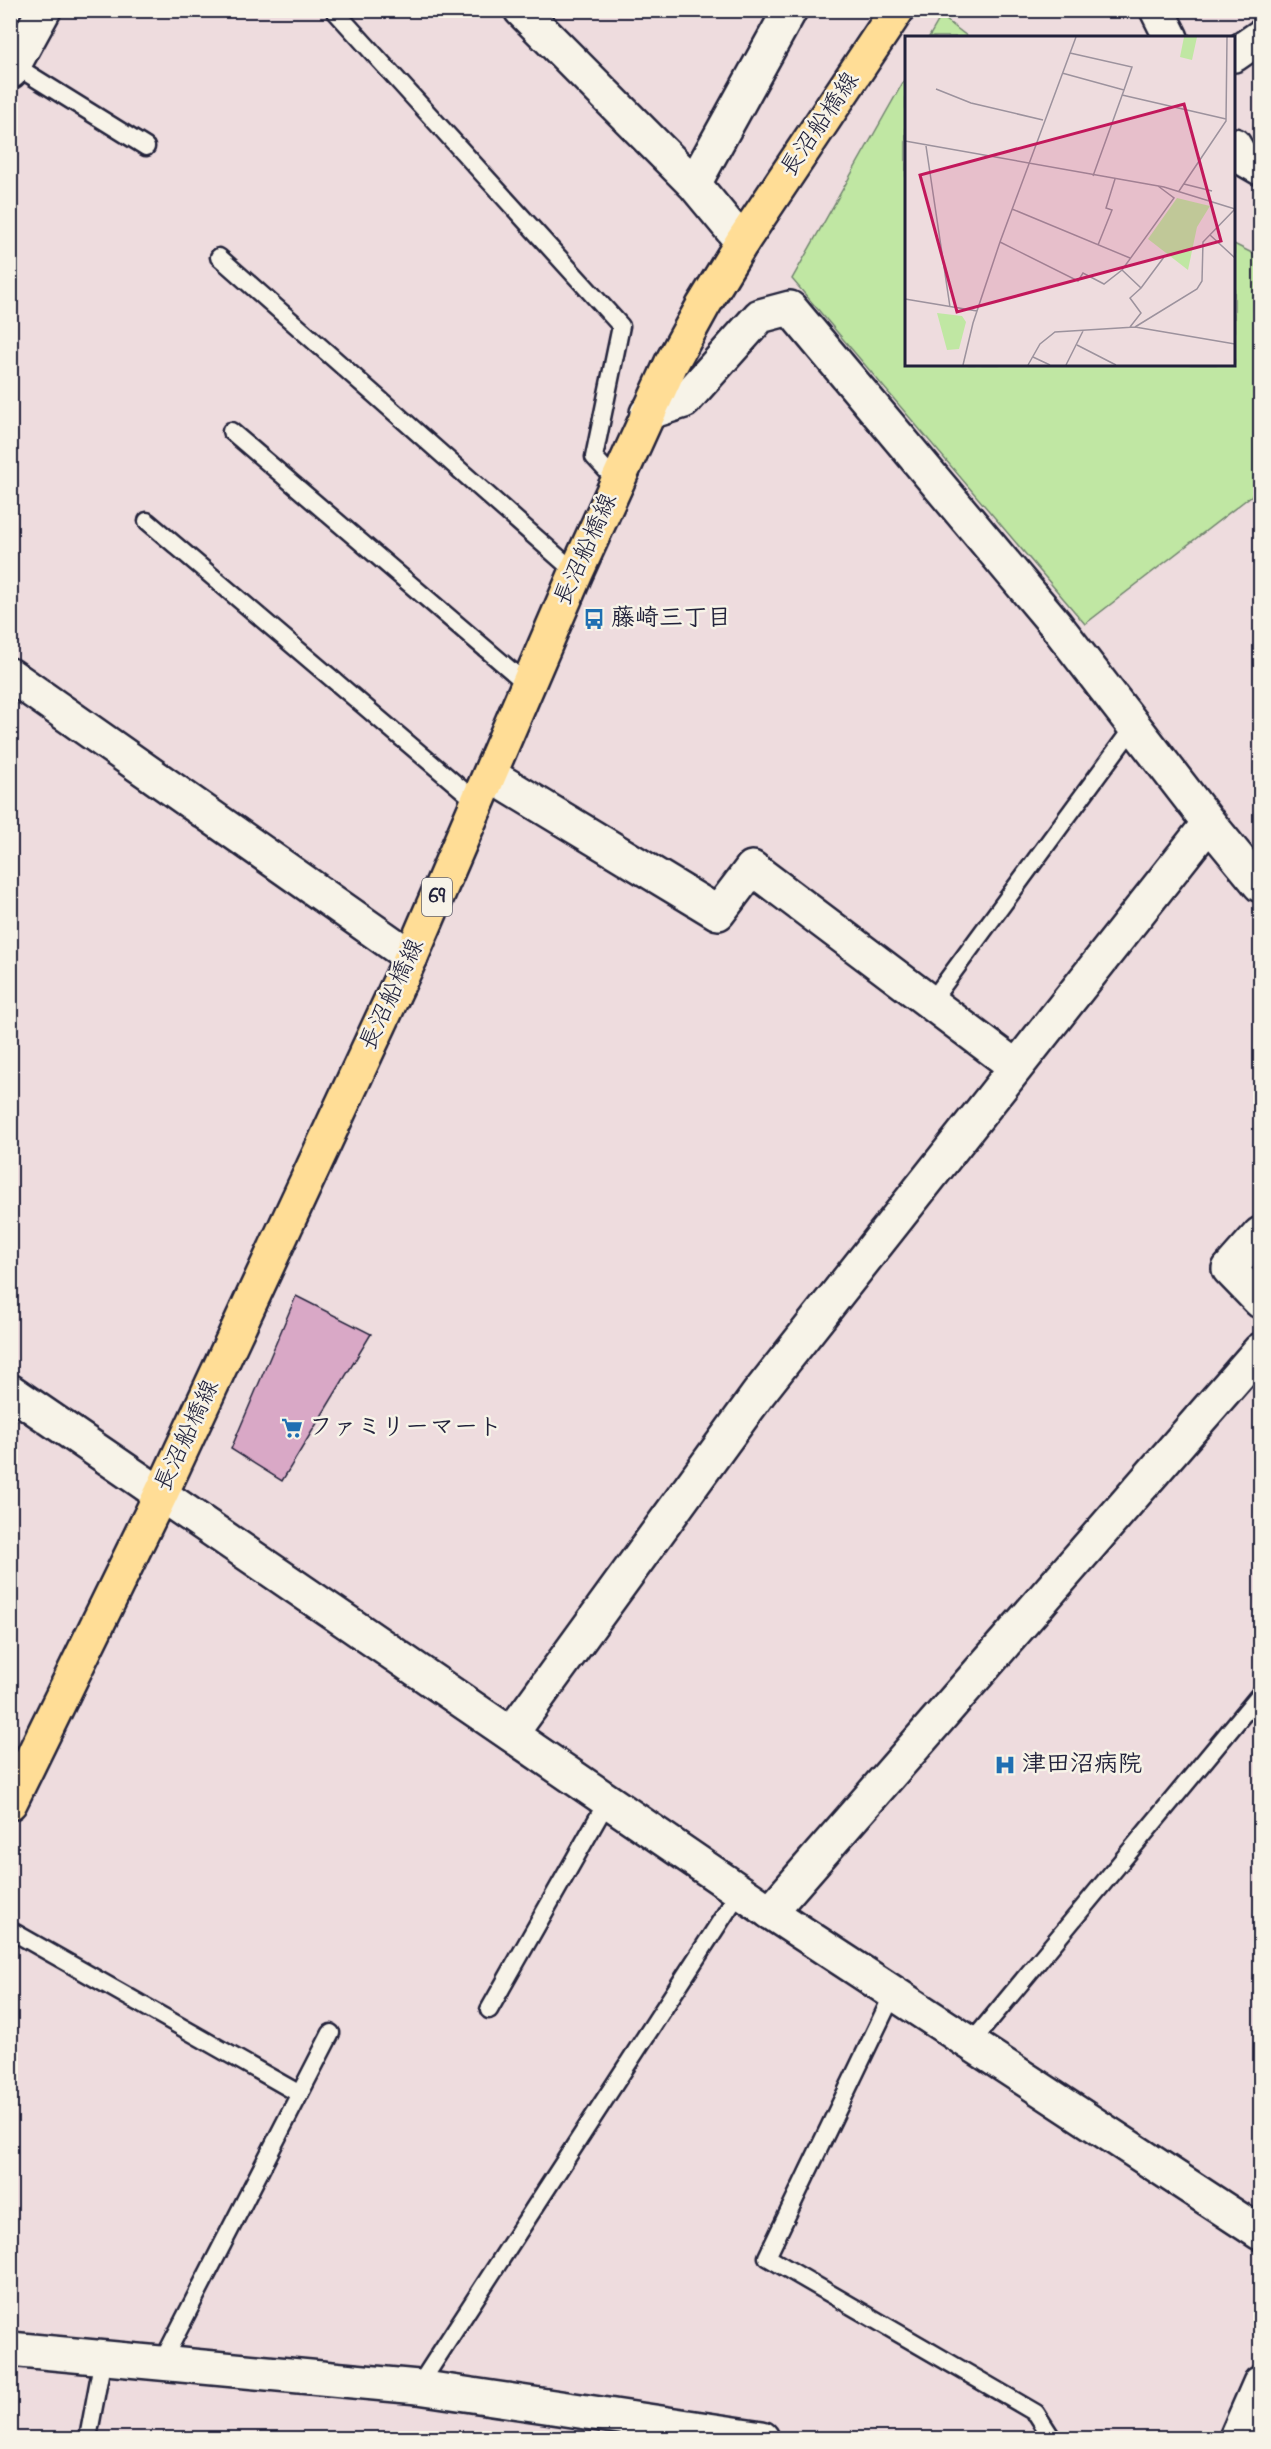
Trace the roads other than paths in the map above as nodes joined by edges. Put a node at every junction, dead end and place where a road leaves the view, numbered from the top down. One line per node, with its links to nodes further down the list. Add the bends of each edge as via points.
1 (44, 10): 10 (street)
2 (334, 10): 19 (lane, via 621,326 594,457)
3 (521, 10): 14 (street)
4 (790, 10): 14 (street)
5 (897, 10): 15 (main road, 長沼船橋線 / 69)
6 (1157, 10): 7 (street)
7 (1170, 36)
8 (1260, 37): 9 (street)
9 (1235, 54)
10 (13, 69): 11 (lane)
11 (146, 147)
12 (1235, 148): 13 (street, via 1241,157)
13 (1260, 168)
14 (694, 184): 15 (street)
15 (742, 242): 17 (main road, 長沼船橋線 / 69, via 703,306)
16 (219, 257): 21 (lane)
17 (647, 413): 19 (main road, 長沼船橋線 / 69); 24 (street, via 684,401 760,316 789,308 1056,625)
18 (231, 431): 23 (lane)
19 (617, 482): 21 (main road, 長沼船橋線 / 69)
20 (147, 521): 25 (lane)
21 (576, 573): 23 (main road, 長沼船橋線 / 69)
22 (10, 675): 28 (street)
23 (528, 685): 25 (main road, 長沼船橋線 / 69)
24 (1134, 726): 26 (street); 29 (lane)
25 (484, 789): 28 (main road, 長沼船橋線 / 69); 29 (street, via 718,913 752,868)
26 (1209, 823): 27 (street); 30 (street)
27 (1260, 885)
28 (411, 957): 35 (main road, 長沼船橋線 / 69)
29 (931, 1002): 30 (street)
30 (1016, 1067): 37 (street, via 759,1393)
31 (1260, 1234): 32 (street, via 1229,1269)
32 (1260, 1301)
33 (1260, 1350): 42 (street)
34 (10, 1391): 35 (street)
35 (160, 1496): 37 (street); 38 (main road, 長沼船橋線 / 69)
36 (1260, 1694): 47 (lane)
37 (511, 1734): 39 (street)
38 (18, 1766): 40 (main road, 長沼船橋線 / 69)
39 (608, 1800): 41 (street); 45 (lane)
40 (10, 1803)
41 (740, 1891): 42 (street); 54 (lane)
42 (770, 1912): 44 (street)
43 (10, 1930): 48 (lane)
44 (893, 1994): 47 (street); 58 (lane, via 767,2257 1036,2413)
45 (489, 2010)
46 (331, 2033): 48 (lane)
47 (972, 2043): 49 (street)
48 (298, 2093): 52 (lane)
49 (1260, 2233)
50 (10, 2349): 51 (street)
51 (102, 2358): 52 (street); 56 (lane)
52 (161, 2364): 54 (street)
53 (1260, 2384): 59 (street)
54 (418, 2387): 55 (street)
55 (700, 2435): 57 (street)
56 (88, 2439)
57 (762, 2439)
58 (1052, 2439)
59 (1236, 2439)

